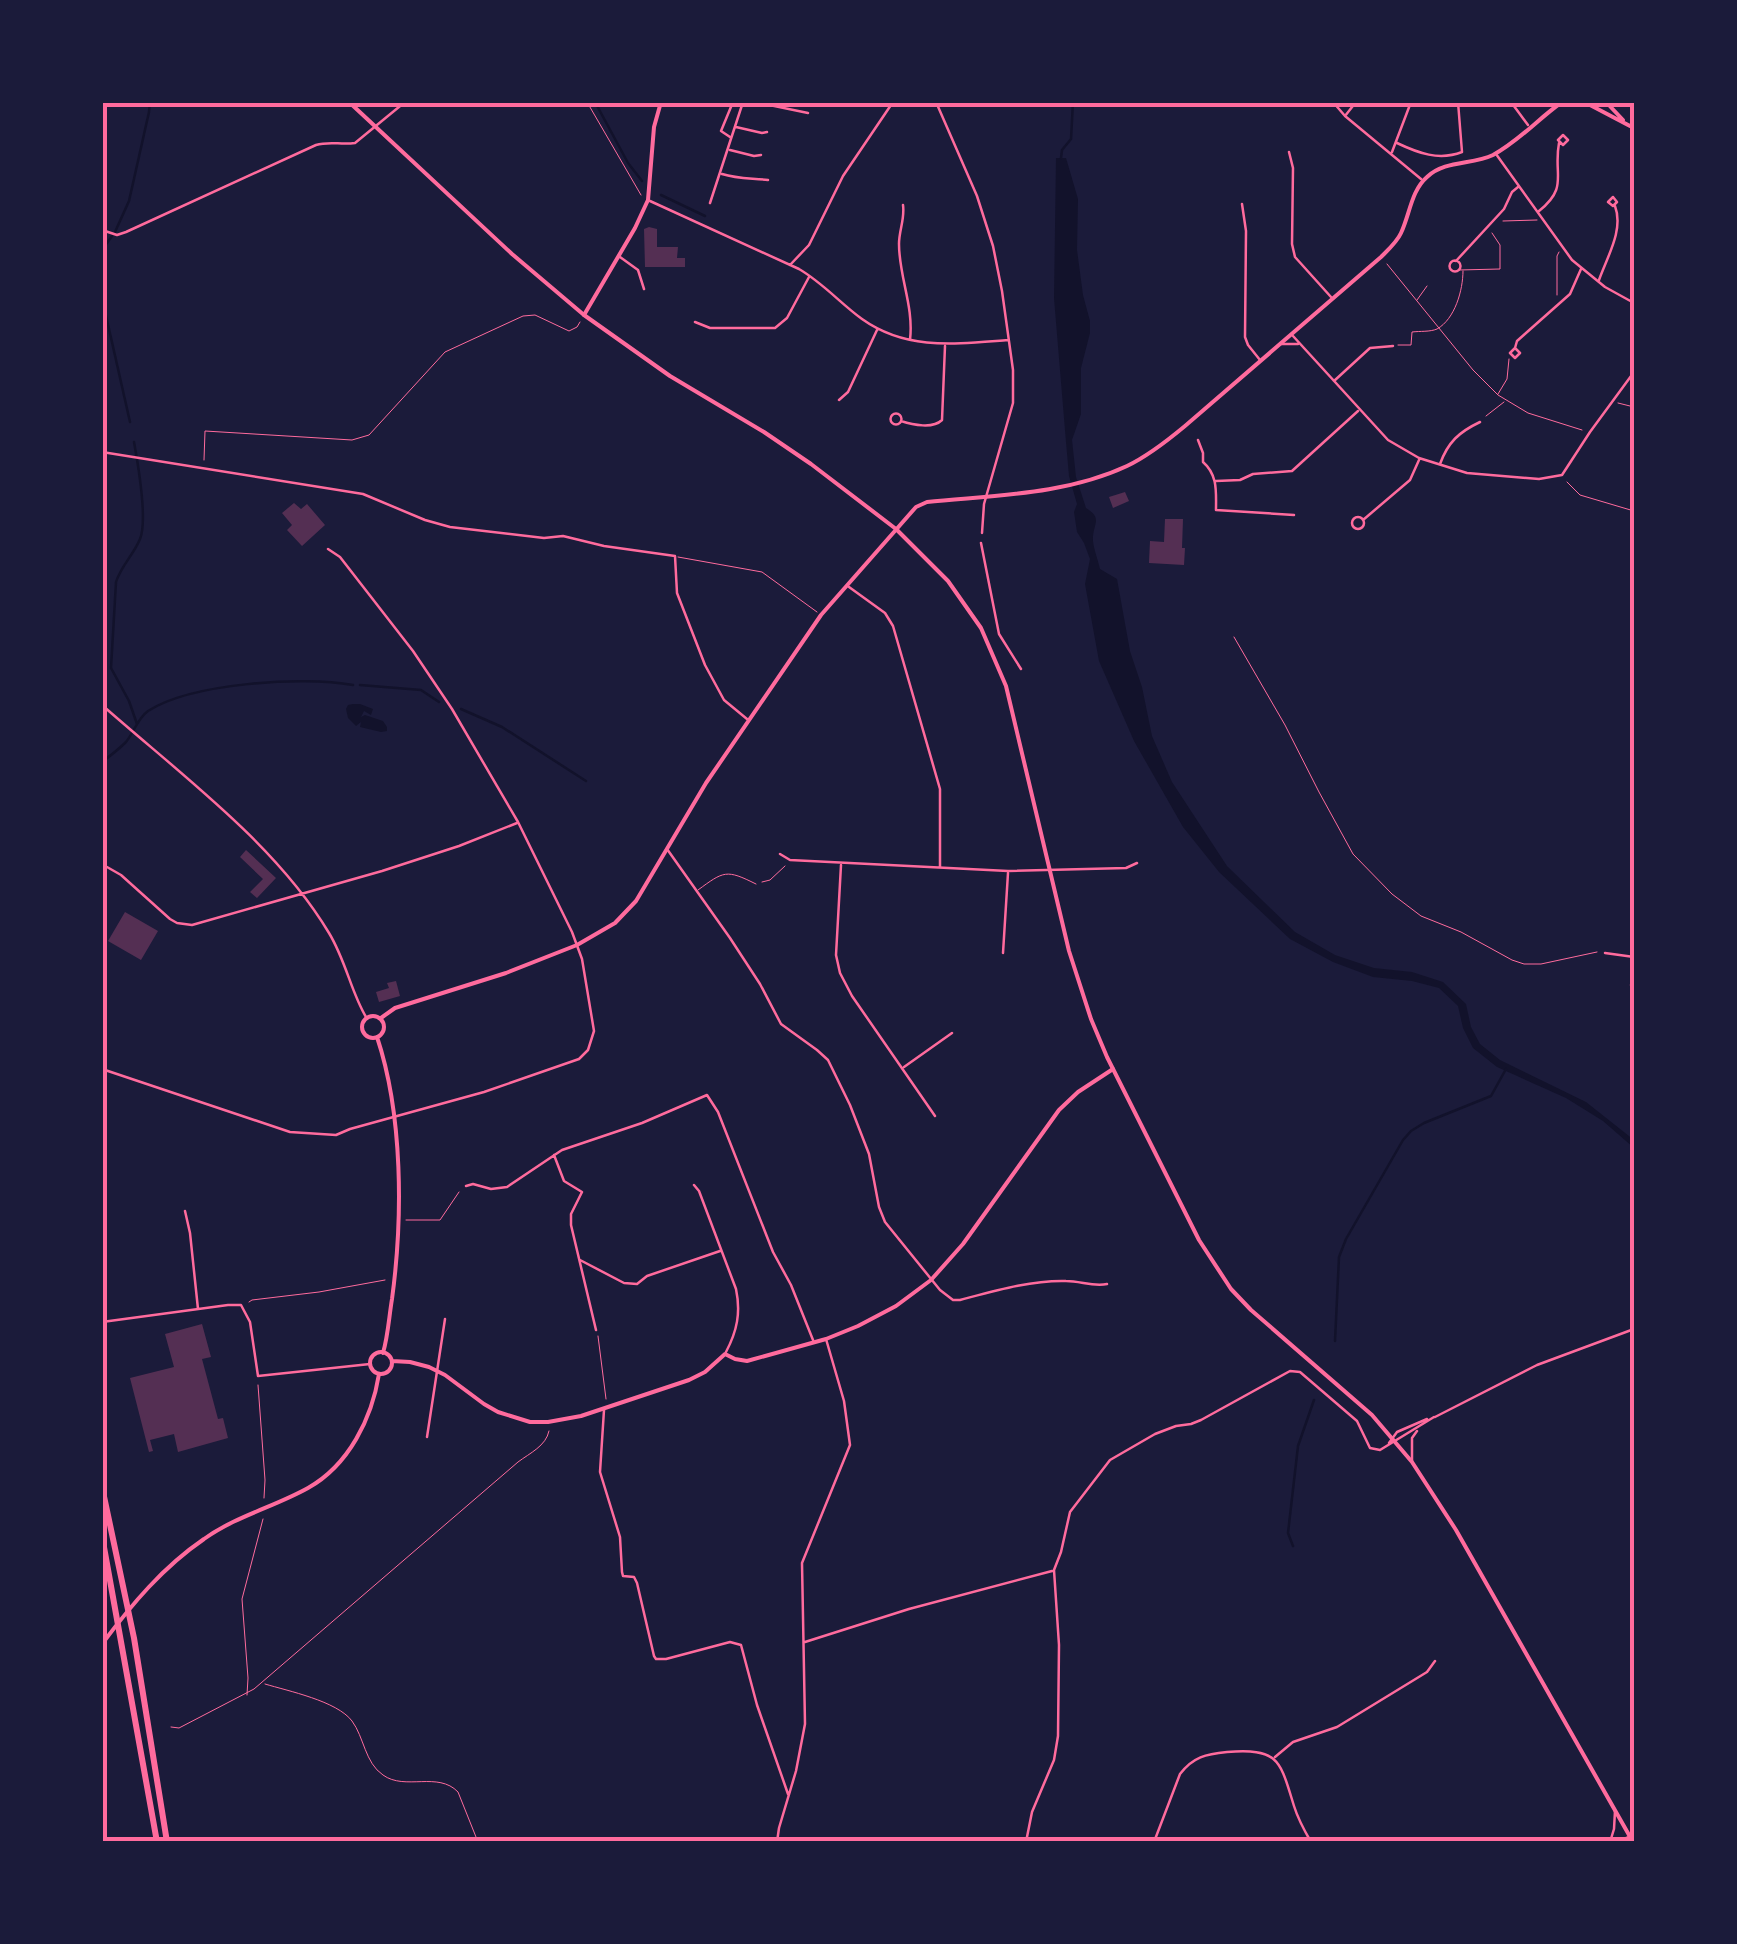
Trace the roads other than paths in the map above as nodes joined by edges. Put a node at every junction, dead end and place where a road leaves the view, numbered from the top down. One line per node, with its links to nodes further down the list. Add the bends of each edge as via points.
1 (348, 102): 22 (street)
2 (405, 102): 22 (street)
3 (660, 102): 39 (street)
4 (732, 102): 27 (street, via 721,131)
5 (743, 102): 23 (street)
6 (756, 102): 16 (street)
7 (893, 102): 48 (street, via 842,176 809,246)
8 (936, 102): 59 (street, via 985,221)
9 (1333, 102): 20 (street)
10 (1356, 102): 20 (street)
11 (1411, 102): 28 (street)
12 (1458, 102): 28 (street, via 1462,152 1437,156)
13 (1519, 102): 18 (lane)
14 (1606, 102): 21 (street)
15 (1615, 102): 21 (street)
16 (773, 104): 19 (street)
17 (1560, 104): 24 (street, via 1590,105); 25 (street)
18 (1513, 105): 25 (street)
19 (808, 113)
20 (1345, 116): 32 (street)
21 (1619, 116): 24 (street)
22 (375, 127): 45 (street, via 355,143 316,145 117,235); 55 (street)
23 (735, 127): 26 (street); 27 (street)
24 (1632, 127)
25 (1530, 128): 33 (street)
26 (767, 132)
27 (732, 137): 30 (street)
28 (1397, 143): 32 (street)
29 (1560, 143): 44 (street, via 1558,188)
30 (728, 150): 34 (street); 35 (street)
31 (1289, 152): 53 (street, via 1294,254)
32 (1391, 153): 37 (street)
33 (1496, 154): 37 (street, via 1440,168); 38 (street)
34 (761, 155)
35 (720, 174): 36 (street); 40 (street)
36 (768, 180)
37 (1422, 180): 53 (street, via 1401,234)
38 (1519, 186): 44 (street); 47 (street)
39 (648, 200): 46 (street); 48 (street)
40 (710, 202)
41 (1242, 204): 66 (street, via 1245,338)
42 (904, 205): 60 (street, via 899,243)
43 (1615, 206): 51 (street, via 1616,235)
44 (1538, 212): 49 (street)
45 (102, 230)
46 (619, 256): 52 (street, via 634,264); 55 (street)
47 (1456, 261): 47 (street, via 1461,270 1454,272 1451,262)
48 (790, 265): 50 (street)
49 (1581, 269): 51 (street); 65 (street, via 1570,294)
50 (810, 276): 56 (street, via 774,328); 57 (street)
51 (1598, 281): 54 (street)
52 (644, 289)
53 (1332, 298): 58 (street)
54 (1634, 303)
55 (584, 314): 81 (street)
56 (695, 322)
57 (878, 329): 60 (street); 69 (street)
58 (1292, 334): 62 (street); 63 (street)
59 (1010, 340): 61 (street); 78 (street, via 1013,398)
60 (910, 341): 61 (street)
61 (945, 344): 71 (street, via 942,420)
62 (1281, 344): 63 (street); 66 (street)
63 (1300, 344): 68 (street)
64 (1393, 346): 68 (street, via 1370,348)
65 (1515, 348): 65 (street, via 1510,351 1517,358 1519,349)
66 (1261, 361): 78 (street, via 1152,452 1122,468 1068,485)
67 (1634, 372): 76 (street, via 1562,475 1539,479)
68 (1333, 382): 70 (street)
69 (839, 400)
70 (1359, 410): 75 (street, via 1388,440); 77 (street, via 1292,471)
71 (902, 421)
72 (1480, 422): 76 (street, via 1446,447)
73 (1198, 440): 77 (street)
74 (102, 452): 85 (street, via 363,494 450,527 564,536)
75 (1419, 458): 76 (street); 80 (street, via 1410,480)
76 (1440, 465)
77 (1216, 481): 79 (street, via 1216,510)
78 (987, 496): 81 (street, via 923,502); 82 (street)
79 (1294, 515)
80 (1363, 520)
81 (896, 528): 86 (street); 98 (street, via 948,581 992,649)
82 (982, 533)
83 (980, 543): 88 (street, via 996,624)
84 (328, 549): 91 (street, via 413,651)
85 (675, 556): 87 (lane, via 762,572); 90 (street, via 677,593 705,665 724,700)
86 (846, 584): 87 (street); 97 (street, via 892,626 940,790)
87 (821, 614): 90 (street)
88 (1020, 669)
89 (102, 705): 102 (street, via 238,825)
90 (748, 720): 92 (street)
91 (518, 822): 102 (street); 103 (street)
92 (667, 849): 101 (street); 103 (street, via 636,901)
93 (780, 854): 94 (street)
94 (842, 863): 97 (street); 111 (street, via 840,973)
95 (1137, 863): 98 (street)
96 (107, 867): 102 (street, via 185,925)
97 (940, 868): 99 (street)
98 (1051, 871): 99 (street); 113 (street, via 1076,977)
99 (1008, 872): 104 (street)
100 (756, 884): 101 (lane, via 725,872)
101 (697, 891): 122 (street, via 780,1024 828,1060 868,1154 885,1222)
102 (302, 894): 107 (street, via 339,951)
103 (577, 945): 108 (street); 115 (street, via 593,1020 588,1050 484,1092)
104 (1004, 953)
105 (1605, 953): 106 (street)
106 (1634, 957)
107 (366, 1018): 108 (street); 110 (street, via 362,1031)
108 (380, 1018): 110 (street, via 384,1029)
109 (952, 1033): 111 (street)
110 (377, 1037): 115 (street)
111 (902, 1068): 114 (street)
112 (102, 1069): 115 (street, via 301,1134 336,1135)
113 (1114, 1069): 122 (street, via 1059,1110); 141 (street, via 1199,1240 1231,1289)
114 (935, 1116)
115 (394, 1118): 131 (street, via 398,1220)
116 (554, 1155): 118 (street, via 507,1187); 121 (street, via 564,1181 582,1192 572,1214); 130 (street, via 707,1095)
117 (694, 1185): 120 (street)
118 (466, 1186)
119 (185, 1212): 124 (street)
120 (721, 1250): 121 (street, via 636,1284); 132 (street, via 739,1303)
121 (579, 1260): 128 (street)
122 (931, 1280): 123 (street, via 960,1300 1050,1282); 129 (street, via 880,1315)
123 (1107, 1284)
124 (198, 1310): 126 (street); 134 (street, via 241,1305 258,1376)
125 (445, 1319): 135 (street)
126 (102, 1322)
127 (1634, 1328): 138 (street, via 1537,1365)
128 (596, 1330)
129 (826, 1338): 130 (street); 146 (street, via 850,1445 802,1563)
130 (814, 1342): 132 (street, via 747,1361)
131 (383, 1352): 133 (street); 134 (street)
132 (725, 1354): 137 (street, via 689,1380)
133 (392, 1361): 135 (street); 136 (street)
134 (370, 1364): 136 (street)
135 (438, 1371): 137 (street, via 498,1412 530,1422); 140 (street)
136 (378, 1374): 147 (street, via 365,1423 342,1459 310,1487 186,1551)
137 (606, 1408): 150 (street, via 602,1480 617,1525 623,1576 637,1583 654,1656 741,1645)
138 (1434, 1417): 139 (street); 141 (street)
139 (1423, 1426): 141 (street); 142 (street, via 1412,1438)
140 (427, 1437)
141 (1394, 1439): 142 (street); 145 (street, via 1380,1450 1370,1448 1357,1421 1316,1385 1300,1372 1283,1373 1110,1460 1070,1512)
142 (1412, 1462): 151 (street)
143 (102, 1487): 154 (highway)
144 (102, 1536): 153 (highway)
145 (1054, 1570): 146 (street); 156 (street, via 1058,1736)
146 (804, 1642): 150 (street, via 805,1724)
147 (102, 1644)
148 (1435, 1661): 149 (street, via 1363,1711 1293,1742)
149 (1274, 1758): 157 (street, via 1249,1750 1193,1760 1180,1774); 158 (street)
150 (788, 1794): 155 (street)
151 (1615, 1810): 152 (street); 159 (street)
152 (1632, 1839): 160 (street)
153 (157, 1842)
154 (167, 1842)
155 (777, 1842)
156 (1026, 1842)
157 (1154, 1842)
158 (1311, 1842)
159 (1610, 1842)
160 (1616, 1842)

